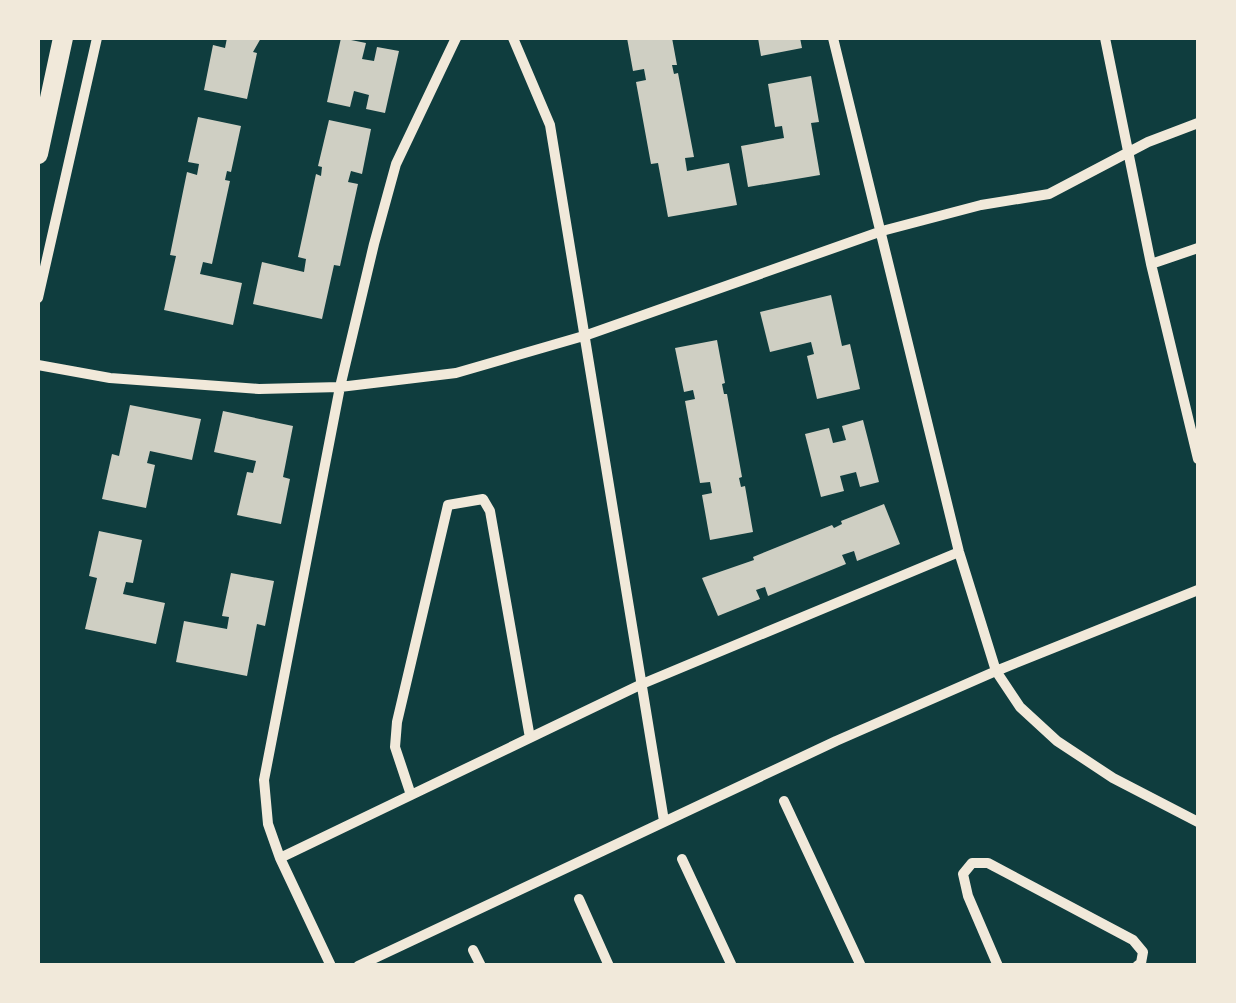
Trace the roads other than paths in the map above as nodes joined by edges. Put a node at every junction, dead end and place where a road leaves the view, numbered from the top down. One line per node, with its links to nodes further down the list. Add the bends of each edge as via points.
1 (63, 38): 8 (main road)
2 (97, 38): 13 (street)
3 (456, 38): 16 (street, via 396,164)
4 (512, 38): 14 (street, via 550,125)
5 (834, 38): 10 (street)
6 (1106, 38): 9 (street)
7 (1198, 123): 9 (street)
8 (38, 154)
9 (1127, 154): 10 (street, via 1049,194); 12 (street)
10 (882, 232): 14 (street); 18 (street)
11 (1198, 248): 12 (street)
12 (1150, 264): 17 (street)
13 (38, 298)
14 (587, 335): 16 (street, via 456,373); 21 (street)
15 (38, 365): 16 (street, via 260,390)
16 (340, 387): 27 (street, via 264,780)
17 (1198, 457)
18 (958, 552): 20 (street); 21 (street)
19 (1198, 590): 20 (street)
20 (996, 671): 25 (street); 26 (street, via 1020,707 1057,741)
21 (642, 684): 22 (street); 25 (street)
22 (530, 738): 23 (street); 23 (street, via 490,511 483,499 448,506 397,722 395,747)
23 (411, 795): 27 (street)
24 (784, 801): 36 (street)
25 (664, 821): 32 (street)
26 (1198, 822)
27 (280, 858): 31 (street)
28 (682, 859): 35 (street)
29 (578, 899): 34 (street)
30 (473, 950): 33 (street)
31 (331, 966)
32 (358, 966)
33 (481, 966)
34 (609, 966)
35 (732, 966)
36 (861, 966)
37 (998, 966): 38 (street, via 962,874 972,863 988,864 1133,940 1142,952)
38 (1137, 966)

